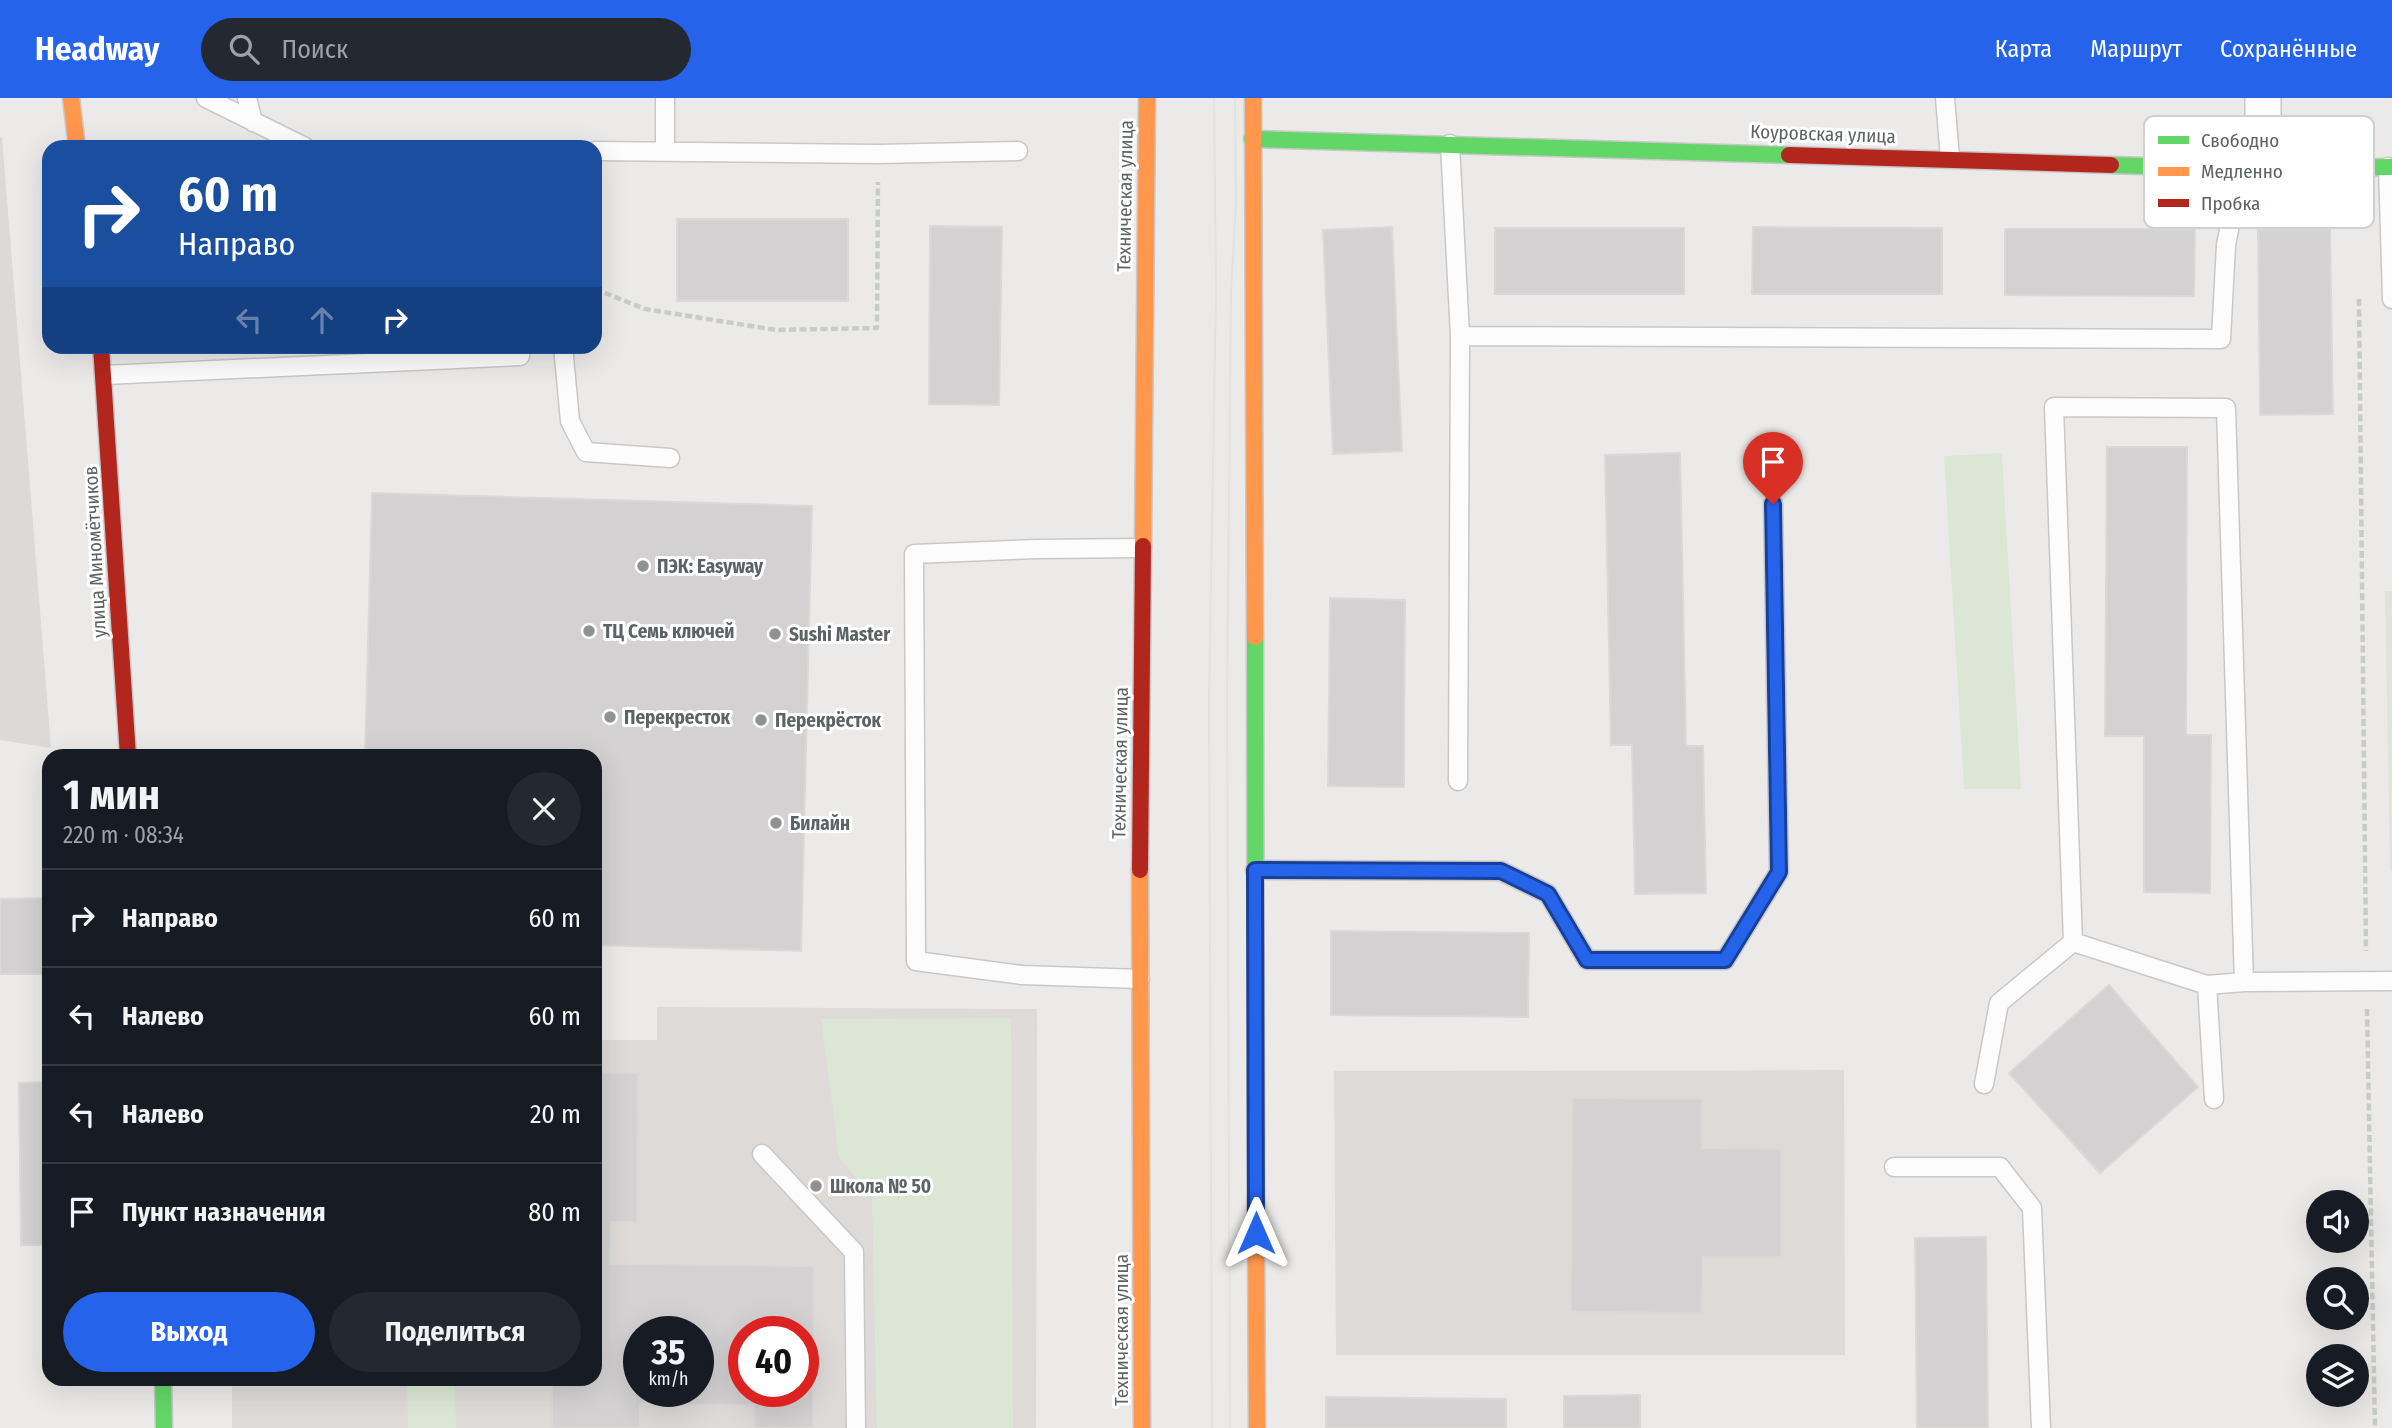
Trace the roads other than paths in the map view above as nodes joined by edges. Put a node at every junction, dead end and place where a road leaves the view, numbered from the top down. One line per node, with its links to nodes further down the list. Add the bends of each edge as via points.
1 (72, 98): 12 (street)
2 (206, 98): 10 (lane)
3 (247, 98): 10 (lane)
4 (665, 98): 15 (lane)
5 (1147, 98): 30 (street, Техническая улица)
6 (1253, 98): 11 (street)
7 (1945, 98): 18 (lane)
8 (2263, 98): 9 (street)
9 (2260, 116)
10 (253, 122): 13 (lane)
11 (1252, 139): 14 (street, Коуровская улица); 33 (street)
12 (76, 140)
13 (290, 140)
14 (1450, 144): 18 (street, Коуровская улица); 23 (lane)
15 (665, 150): 16 (lane); 17 (lane)
16 (602, 151)
17 (1018, 151)
18 (1950, 158): 19 (street, Коуровская улица)
19 (2144, 165)
20 (2390, 167): 22 (lane)
21 (2232, 228): 23 (lane, via 2226,245 2221,339)
22 (2392, 299)
23 (1460, 336): 32 (lane)
24 (103, 354): 27 (street, улица Миномётчиков)
25 (520, 354): 27 (lane)
26 (564, 354): 28 (lane, via 570,421 586,452)
27 (105, 375): 31 (street, улица Миномётчиков)
28 (670, 458)
29 (1773, 504): 33 (lane, via 1779,872 1725,960 1587,960 1548,894 1501,871)
30 (1142, 548): 35 (street, Техническая улица); 35 (lane, via 914,554 916,961 1022,975)
31 (128, 749)
32 (1458, 781)
33 (1255, 870): 47 (street)
34 (2073, 942): 37 (lane, via 2054,408 2226,408); 38 (lane); 39 (lane, via 1999,1003)
35 (1140, 979): 46 (street, Техническая улица)
36 (2392, 981): 37 (lane)
37 (2244, 982): 38 (lane)
38 (2207, 985): 40 (lane)
39 (1984, 1084)
40 (2214, 1100)
41 (762, 1154): 45 (lane, via 854,1252)
42 (1894, 1167): 48 (lane, via 2000,1167 2032,1208)
43 (163, 1386): 44 (street)
44 (164, 1428)
45 (856, 1428)
46 (1142, 1428)
47 (1257, 1428)
48 (2040, 1428)

